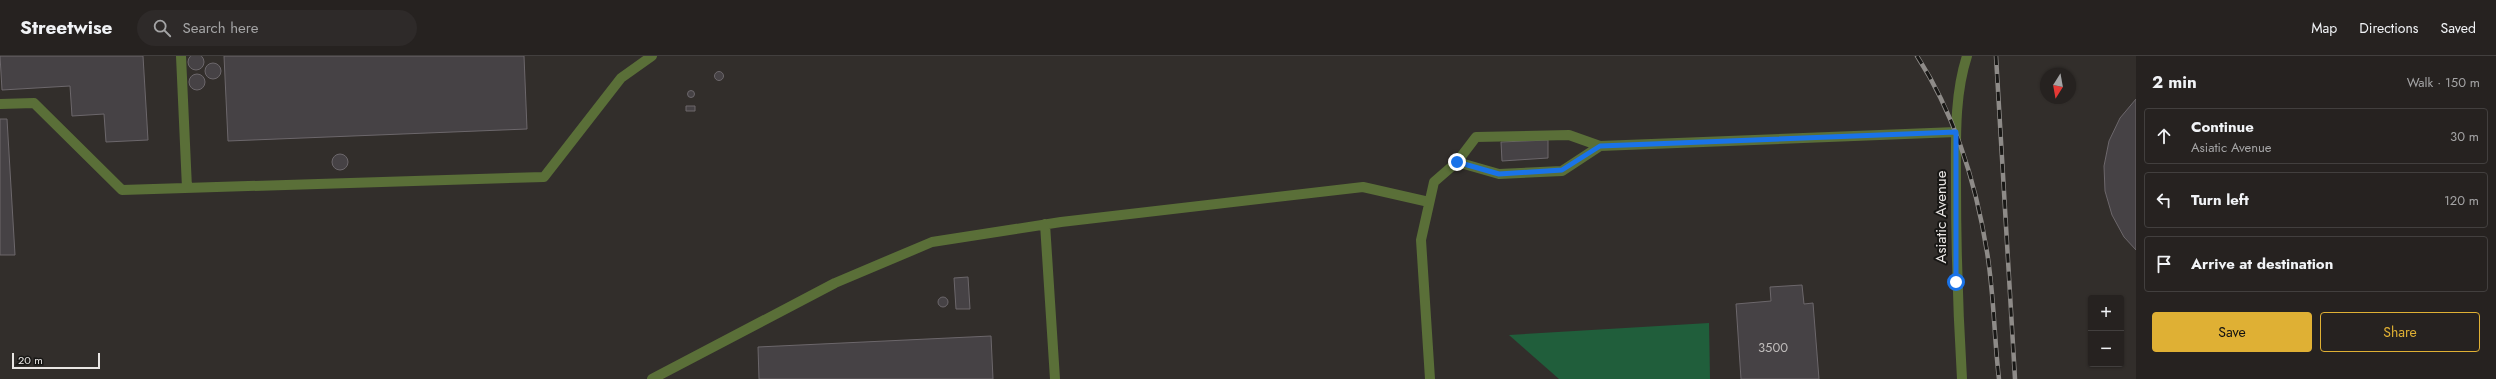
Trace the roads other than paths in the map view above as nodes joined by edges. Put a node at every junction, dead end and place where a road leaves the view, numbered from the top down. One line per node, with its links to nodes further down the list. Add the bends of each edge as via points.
1 (181, 56): 8 (street)
2 (652, 56): 8 (street, via 621,78 544,177)
3 (1967, 56): 5 (street, Asiatic Avenue, via 1961,76)
4 (0, 104): 8 (street, via 34,103 122,190)
5 (1956, 132): 6 (street); 14 (street, Asiatic Avenue, via 1956,282)
6 (1600, 146): 7 (street, via 1562,170 1499,174); 7 (street, via 1569,135 1476,137)
7 (1457, 162): 9 (street, via 1434,182)
8 (187, 188)
9 (1430, 202): 10 (street, via 1363,187); 13 (street, via 1421,240)
10 (1045, 224): 11 (street, via 932,242 835,283); 12 (street)
11 (652, 379)
12 (1055, 379)
13 (1430, 379)
14 (1962, 379)

